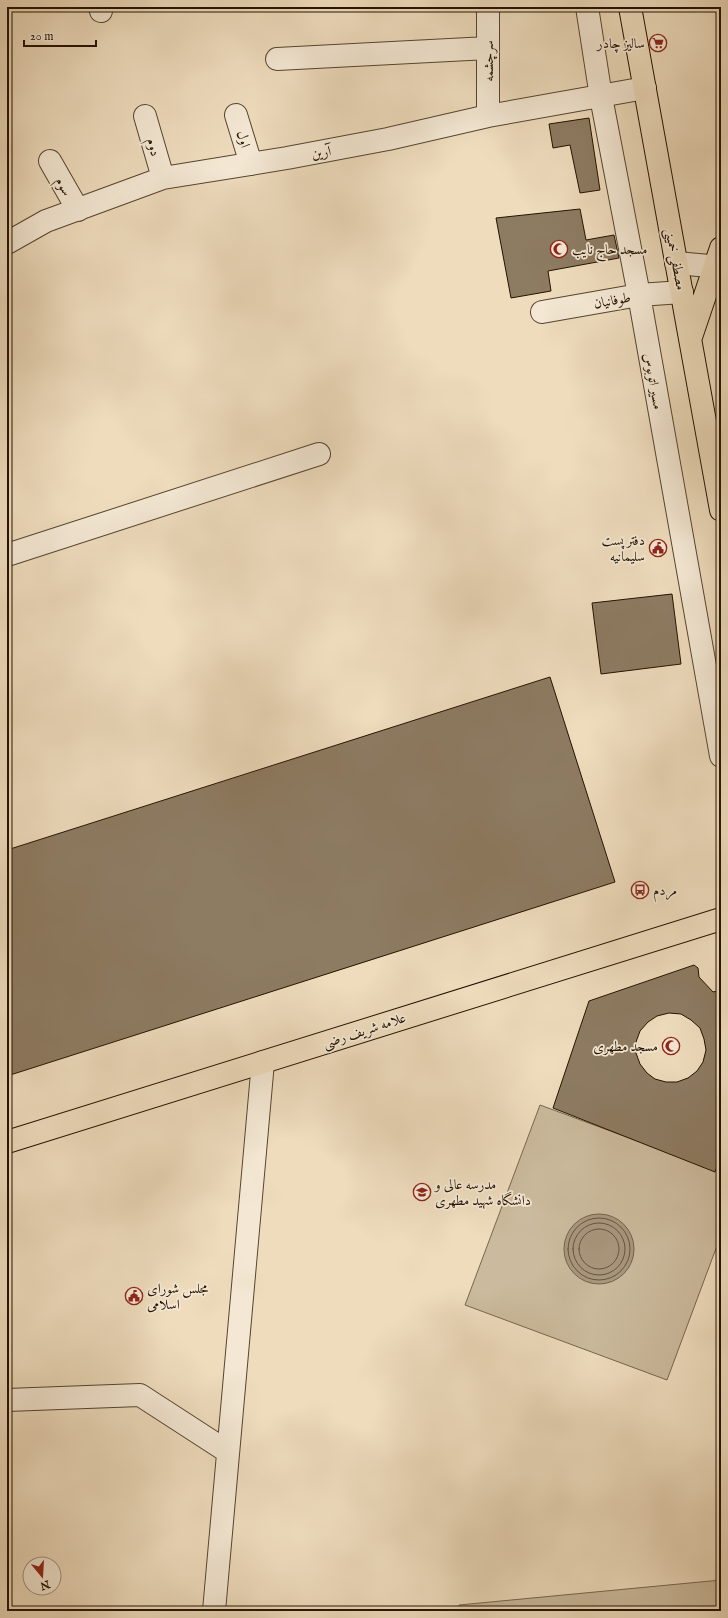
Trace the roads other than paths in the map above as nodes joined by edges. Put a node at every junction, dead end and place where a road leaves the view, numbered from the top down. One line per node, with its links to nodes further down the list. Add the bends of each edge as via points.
1 (488, 7): 4 (street, سرچشمه)
2 (587, 7): 7 (street, مسیر اتوبوس)
3 (630, 7): 6 (main road, مصطفی خمینی)
4 (488, 48): 5 (street); 10 (street, سرچشمه)
5 (277, 59)
6 (645, 88): 7 (street, آرین); 17 (main road, مصطفی خمینی)
7 (601, 97): 10 (street, آرین); 19 (street, مسیر اتوبوس)
8 (236, 115): 12 (street, اول)
9 (145, 116): 13 (street, دوم)
10 (488, 116): 12 (street, آرین, via 388,139)
11 (50, 162): 14 (street, سوم)
12 (251, 164): 13 (street, آرین)
13 (163, 178): 14 (street, آرین)
14 (78, 210): 15 (street, آرین, via 46,222)
15 (7, 243)
16 (719, 261): 17 (street); 21 (main road)
17 (676, 263): 18 (main road, مصطفی خمینی)
18 (682, 292): 19 (street, طوفانیان); 21 (main road, مصطفی خمینی)
19 (639, 296): 20 (street, طوفانیان); 25 (street, مسیر اتوبوس)
20 (542, 312)
21 (690, 340): 23 (main road, مصطفی خمینی)
22 (319, 454): 24 (street)
23 (721, 510)
24 (7, 555)
25 (721, 756)
26 (721, 919): 27 (main road, علامه شریف رضی)
27 (263, 1062): 28 (main road, علامه شریف رضی); 30 (street)
28 (7, 1142)
29 (7, 1400): 30 (street, via 140,1395)
30 (228, 1452): 31 (street)
31 (214, 1611)

